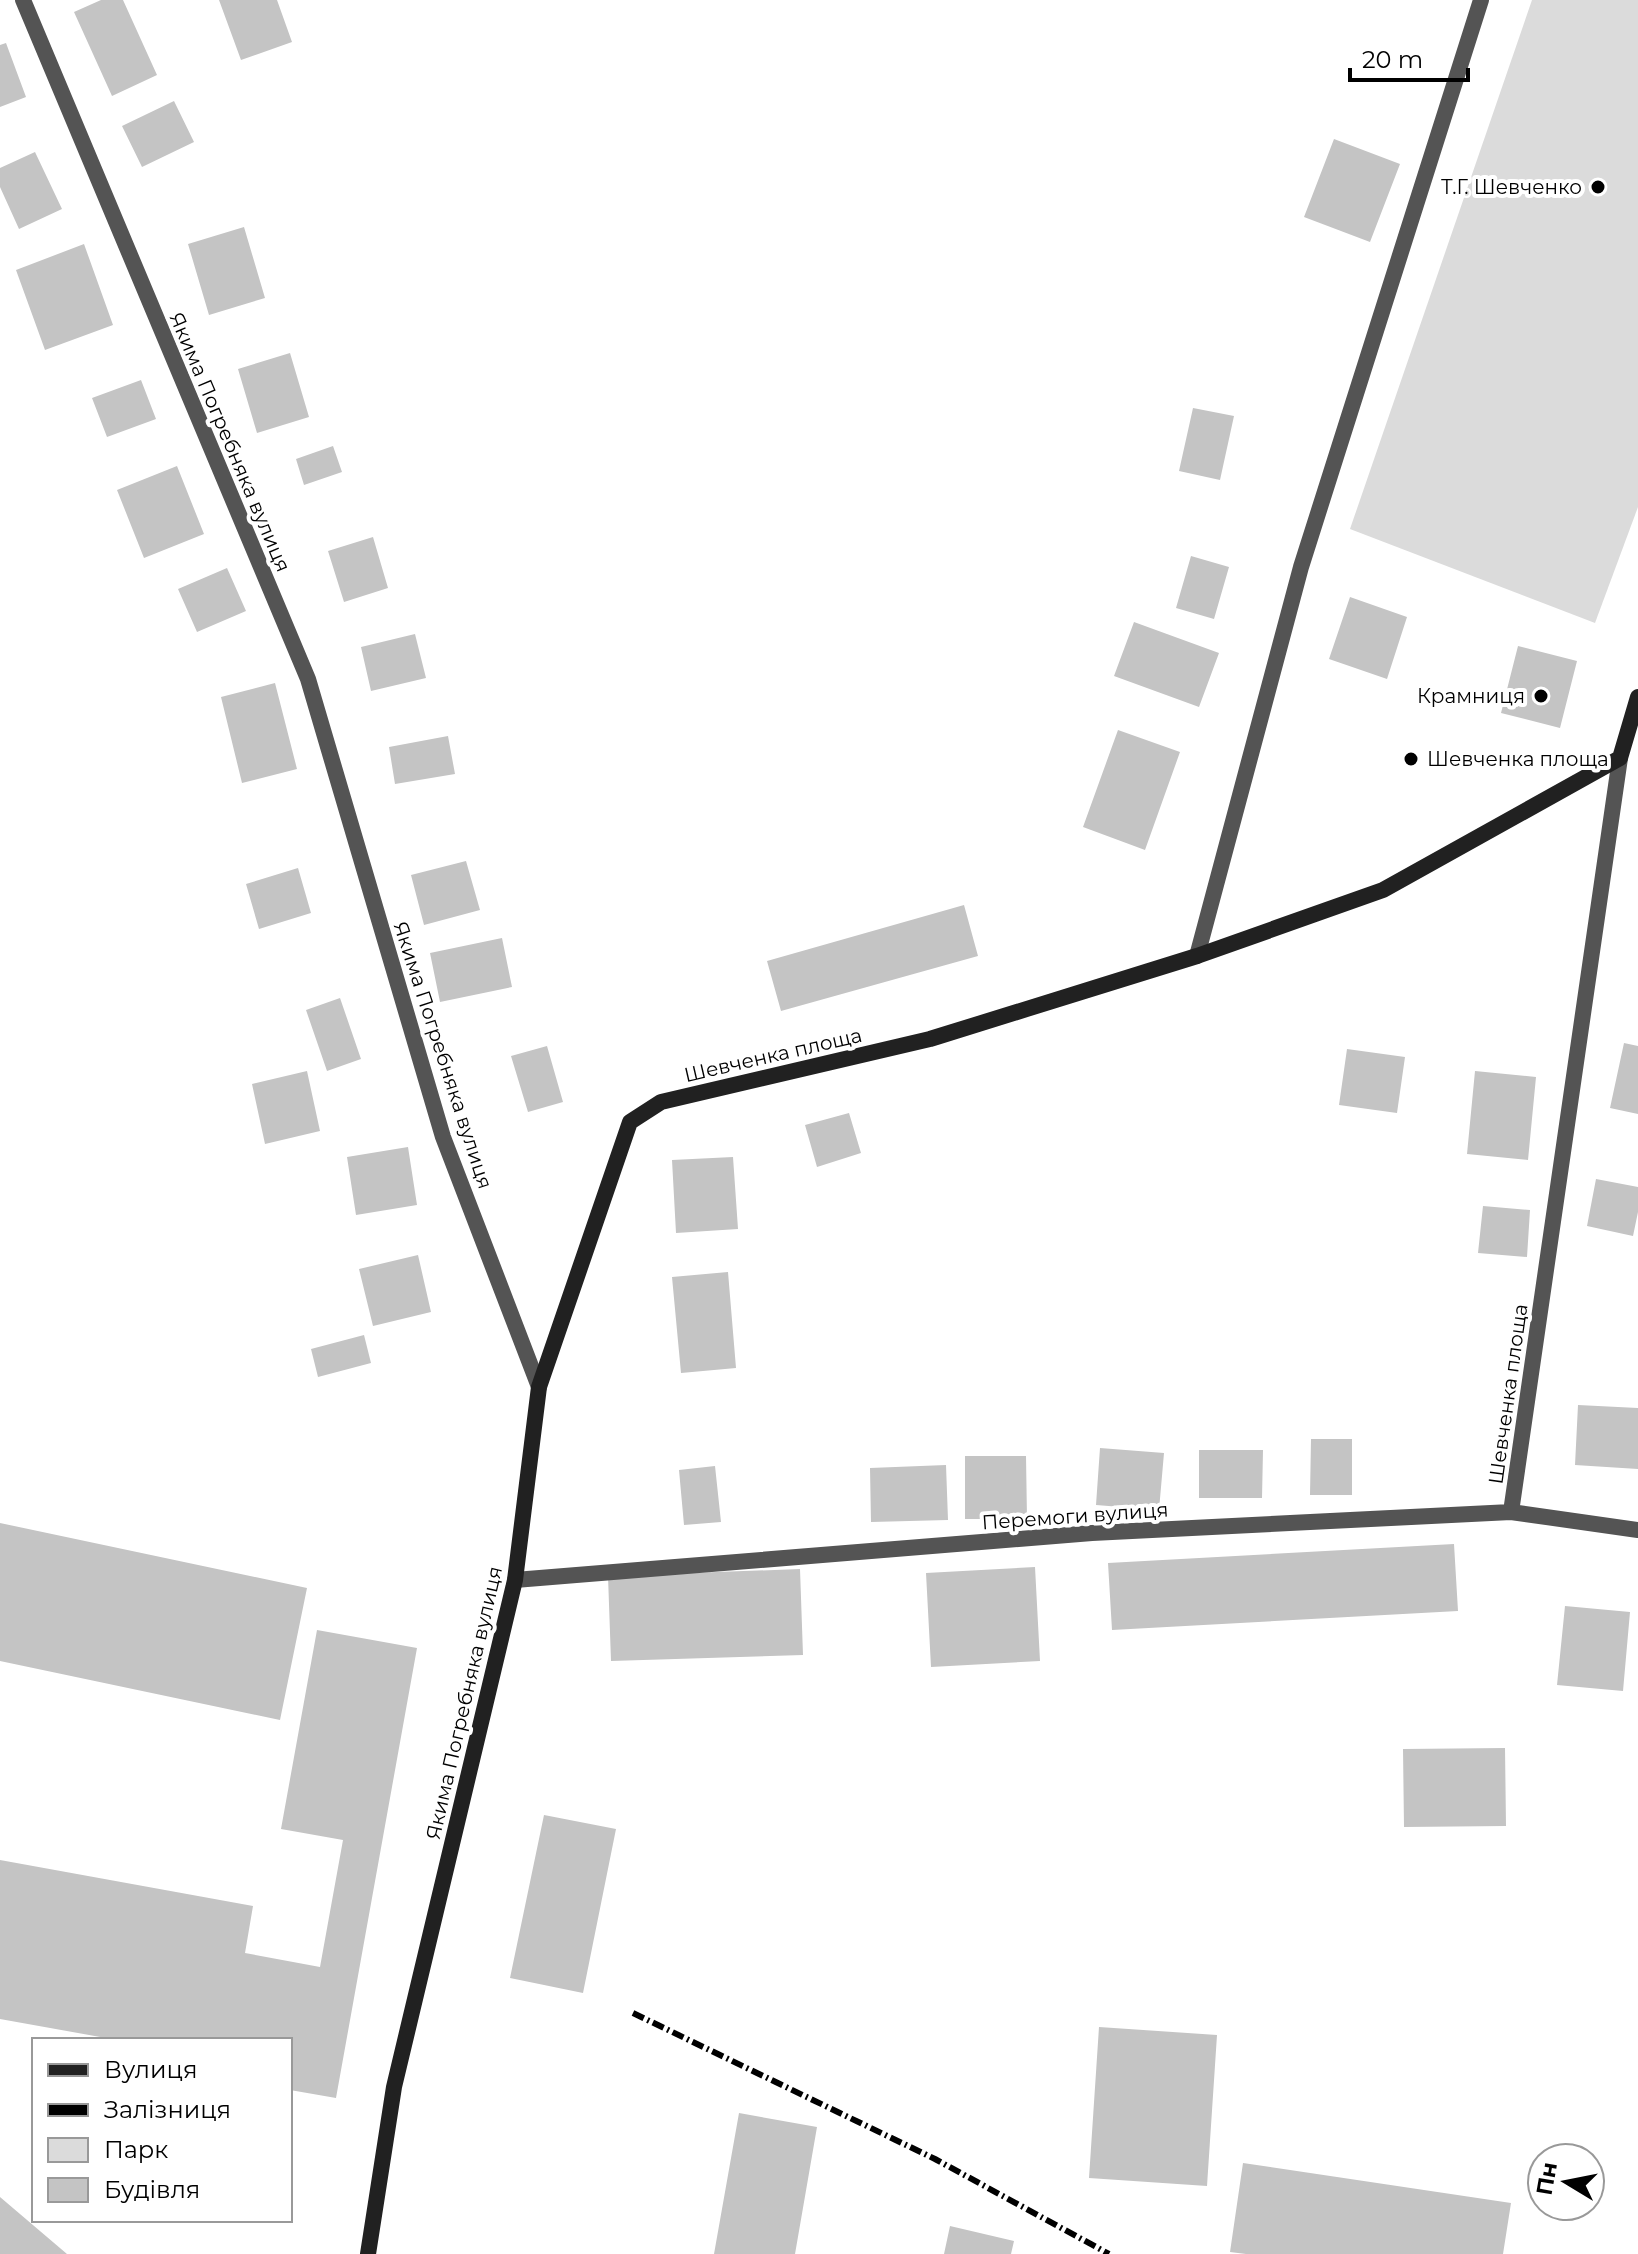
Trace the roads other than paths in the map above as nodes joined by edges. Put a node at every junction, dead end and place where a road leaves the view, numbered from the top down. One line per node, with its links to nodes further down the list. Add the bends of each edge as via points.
1 (23, 0): 6 (street, Якима Погребняка вулиця, via 308,679 443,1137)
2 (1481, 0): 5 (street, via 1301,567)
3 (1638, 697): 4 (street, Шевченка площа)
4 (1620, 758): 5 (street, Шевченка площа, via 1383,890); 7 (street, Шевченка площа)
5 (1197, 956): 6 (street, Шевченка площа, via 930,1039 661,1102 630,1122)
6 (539, 1387): 9 (street, Якима Погребняка вулиця)
7 (1511, 1512): 8 (street, Перемоги вулиця); 9 (street, Перемоги вулиця, via 1092,1533)
8 (1638, 1530)
9 (515, 1580): 10 (street, Якима Погребняка вулиця, via 394,2087)
10 (368, 2254)

